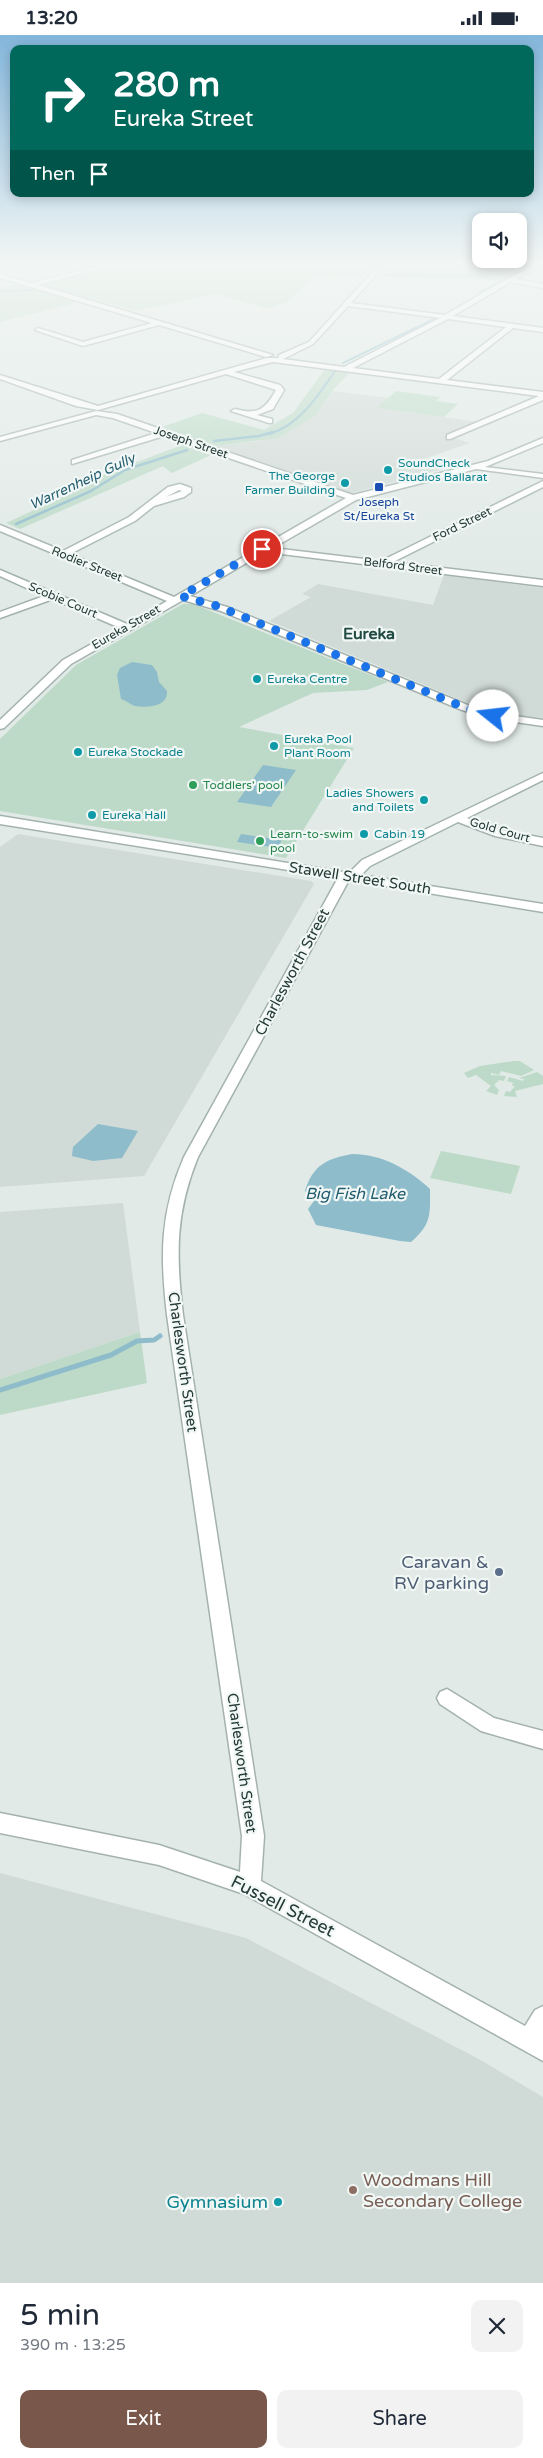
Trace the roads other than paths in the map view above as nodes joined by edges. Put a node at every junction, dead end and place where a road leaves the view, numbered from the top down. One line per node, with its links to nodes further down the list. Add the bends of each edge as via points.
1 (242, 367): 6 (street)
2 (329, 367): 5 (street)
3 (349, 367): 5 (street)
4 (458, 367): 8 (street)
5 (345, 369): 8 (street)
6 (226, 372): 10 (street); 12 (street, via 280,390 270,407)
7 (0, 377): 10 (street, Joseph Street)
8 (440, 381): 9 (street)
9 (543, 395): 15 (street)
10 (97, 410): 14 (street, Joseph Street); 16 (street)
11 (235, 411): 12 (street)
12 (251, 415): 13 (street)
13 (269, 421)
14 (165, 433): 19 (street); 23 (street, Joseph Street)
15 (450, 437)
16 (0, 439)
17 (543, 440): 18 (street, Eureka Street)
18 (522, 450): 20 (street, Eureka Street); 20 (street, Eureka Street)
19 (74, 462)
20 (476, 466): 21 (street); 23 (street, Eureka Street)
21 (543, 476)
22 (543, 484): 28 (street, Ford Street)
23 (353, 498): 26 (street, Eureka Street)
24 (152, 504): 27 (street, via 126,523)
25 (0, 527): 27 (street, Rodier Street)
26 (262, 549): 28 (street, Belford Street); 32 (street, Eureka Street)
27 (63, 554): 32 (street, Rodier Street)
28 (382, 564): 30 (street, Belford Street)
29 (0, 573): 31 (street, Scobie Court)
30 (543, 583)
31 (52, 596): 33 (street); 34 (street, Scobie Court)
32 (178, 598): 34 (street, Eureka Street); 35 (street, Rodier Street, via 224,609 466,708 493,716)
33 (0, 615)
34 (126, 627): 36 (street, Eureka Street, via 67,662)
35 (543, 723)
36 (0, 726)
37 (543, 776): 38 (street, Charlesworth Street)
38 (457, 818): 40 (street, Gold Court, via 499,833); 41 (street, Charlesworth Street, via 366,863)
39 (0, 820): 41 (street, Stawell Street South)
40 (543, 842)
41 (348, 876): 42 (street, Stawell Street South); 46 (street, Charlesworth Street, via 188,1165 177,1189 170,1232 169,1259 175,1315 253,1836)
42 (543, 908)
43 (447, 1698): 44 (street, via 488,1725)
44 (543, 1740)
45 (0, 1823): 46 (street, Fussell Street, via 159,1855)
46 (250, 1887): 48 (street, Fussell Street)
47 (543, 2018): 48 (street)
48 (536, 2045)

